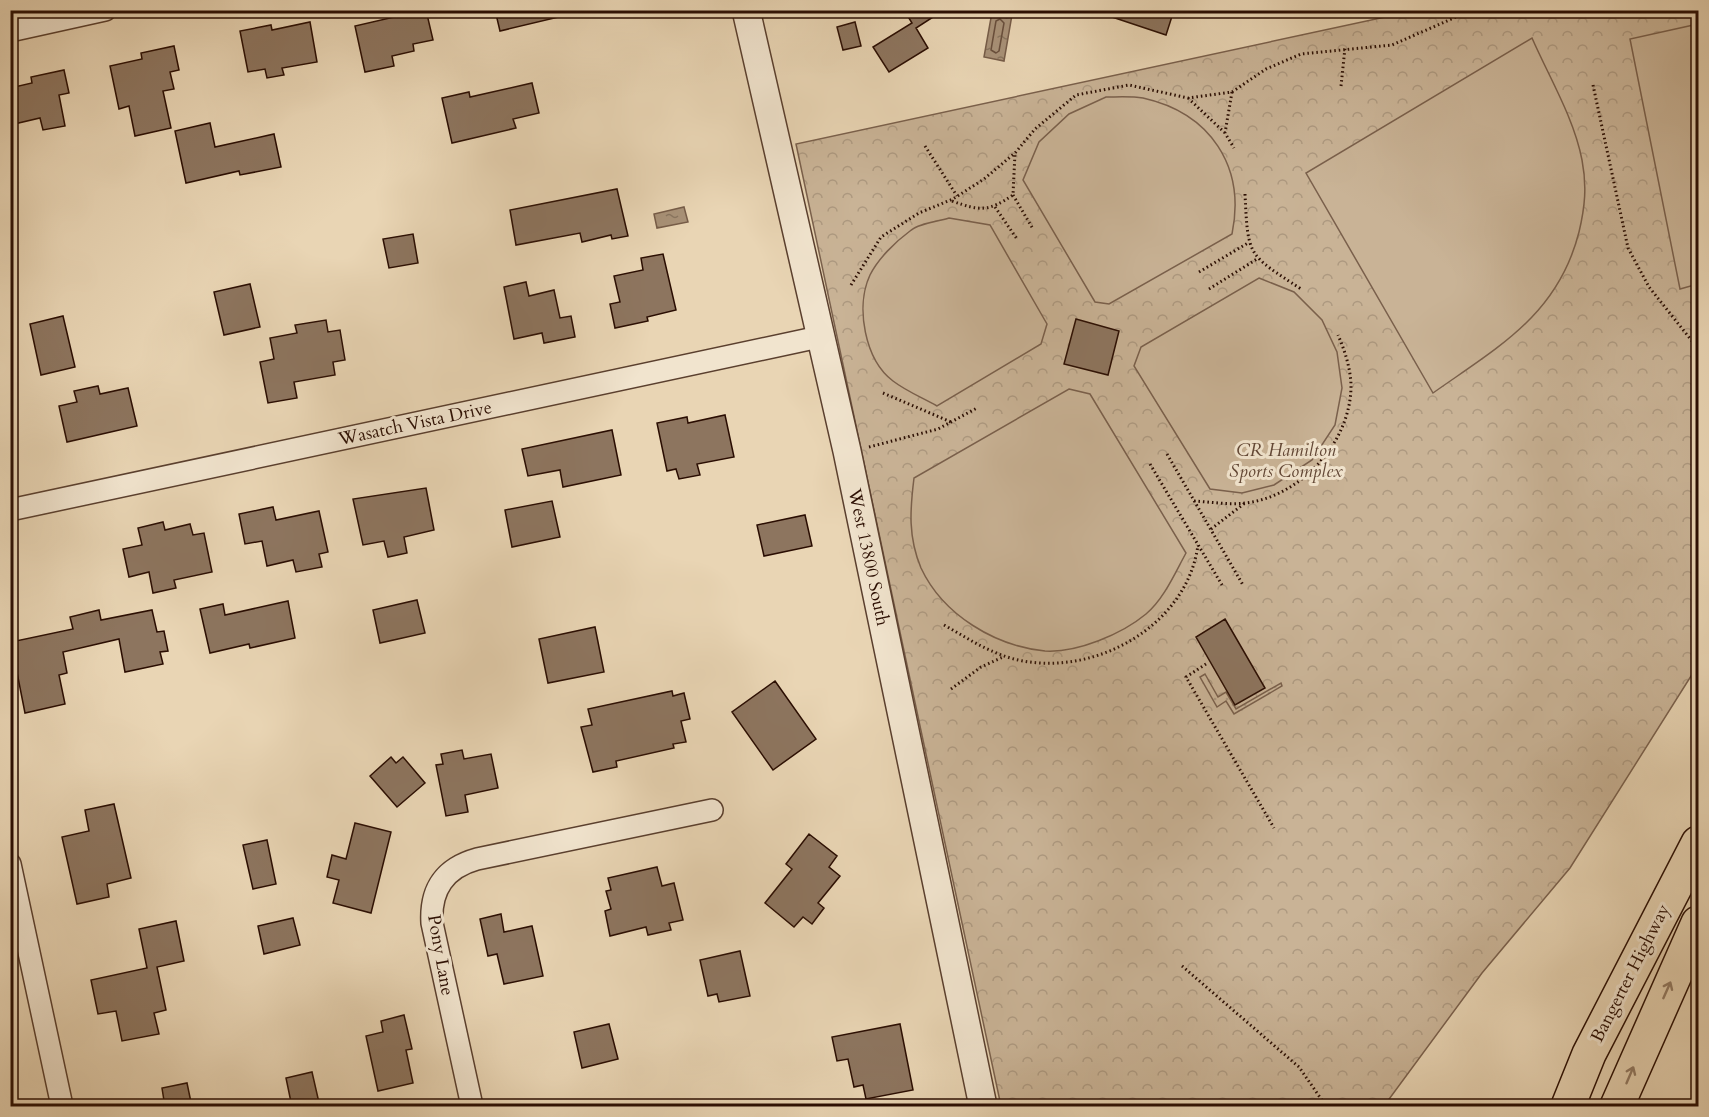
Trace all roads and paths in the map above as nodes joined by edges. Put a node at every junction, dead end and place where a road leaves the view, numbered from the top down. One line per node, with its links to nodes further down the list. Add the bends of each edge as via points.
1 (105, 10): 4 (street)
2 (746, 10): 28 (street, West 13800 South)
3 (1472, 10): 5 (path, via 1392,45)
4 (10, 31)
5 (1345, 48): 7 (path); 8 (path, via 1301,54 1266,69)
6 (1593, 85): 29 (path, via 1628,248 1649,287)
7 (1341, 86)
8 (1232, 92): 9 (path); 10 (path)
9 (1188, 98): 10 (path); 13 (path, via 1129,85 1076,95 1035,129)
10 (1225, 133): 12 (path)
11 (925, 146): 16 (path)
12 (1234, 148)
13 (1015, 153): 15 (path); 16 (path)
14 (1245, 194): 21 (path)
15 (1013, 195): 18 (path); 19 (path)
16 (957, 196): 17 (path)
17 (950, 200): 18 (path, via 976,210); 24 (path, via 919,213 881,237)
18 (995, 207): 20 (path)
19 (1033, 229)
20 (1017, 239)
21 (1248, 243): 22 (path); 23 (path)
22 (1257, 259): 25 (path); 26 (path)
23 (1199, 272)
24 (851, 285)
25 (1209, 289)
26 (1301, 289)
27 (1338, 335): 37 (path, via 1351,386 1344,422 1329,451 1308,474 1284,490)
28 (819, 337): 38 (street, Wasatch Vista Drive); 55 (street, West 13800 South, via 852,474)
29 (1692, 341)
30 (883, 393): 32 (path)
31 (977, 408): 32 (path)
32 (951, 422): 33 (path, via 899,441)
33 (861, 448)
34 (1167, 454): 36 (path)
35 (1150, 464): 40 (path)
36 (1194, 501): 37 (path); 39 (path)
37 (1245, 503): 39 (path)
38 (10, 510)
39 (1211, 529): 42 (path)
40 (1198, 545): 41 (path); 44 (path, via 1195,567 1179,596 1140,636 1078,661 1047,664)
41 (1222, 585)
42 (1243, 585)
43 (944, 625): 44 (path)
44 (1004, 656): 46 (path)
45 (1206, 664): 48 (path, via 1186,677)
46 (951, 689)
47 (712, 810): 54 (street, Pony Lane, via 467,862 447,873 434,896 432,922)
48 (1274, 828)
49 (1698, 843): 57 (highway, Bangerter Highway, via 1589,1054)
50 (10, 864): 53 (street)
51 (1698, 923): 58 (highway, one-way to 51)
52 (1182, 966): 56 (path, via 1299,1067)
53 (62, 1107)
54 (472, 1107)
55 (983, 1107)
56 (1326, 1107)
57 (1568, 1107)
58 (1617, 1107)

